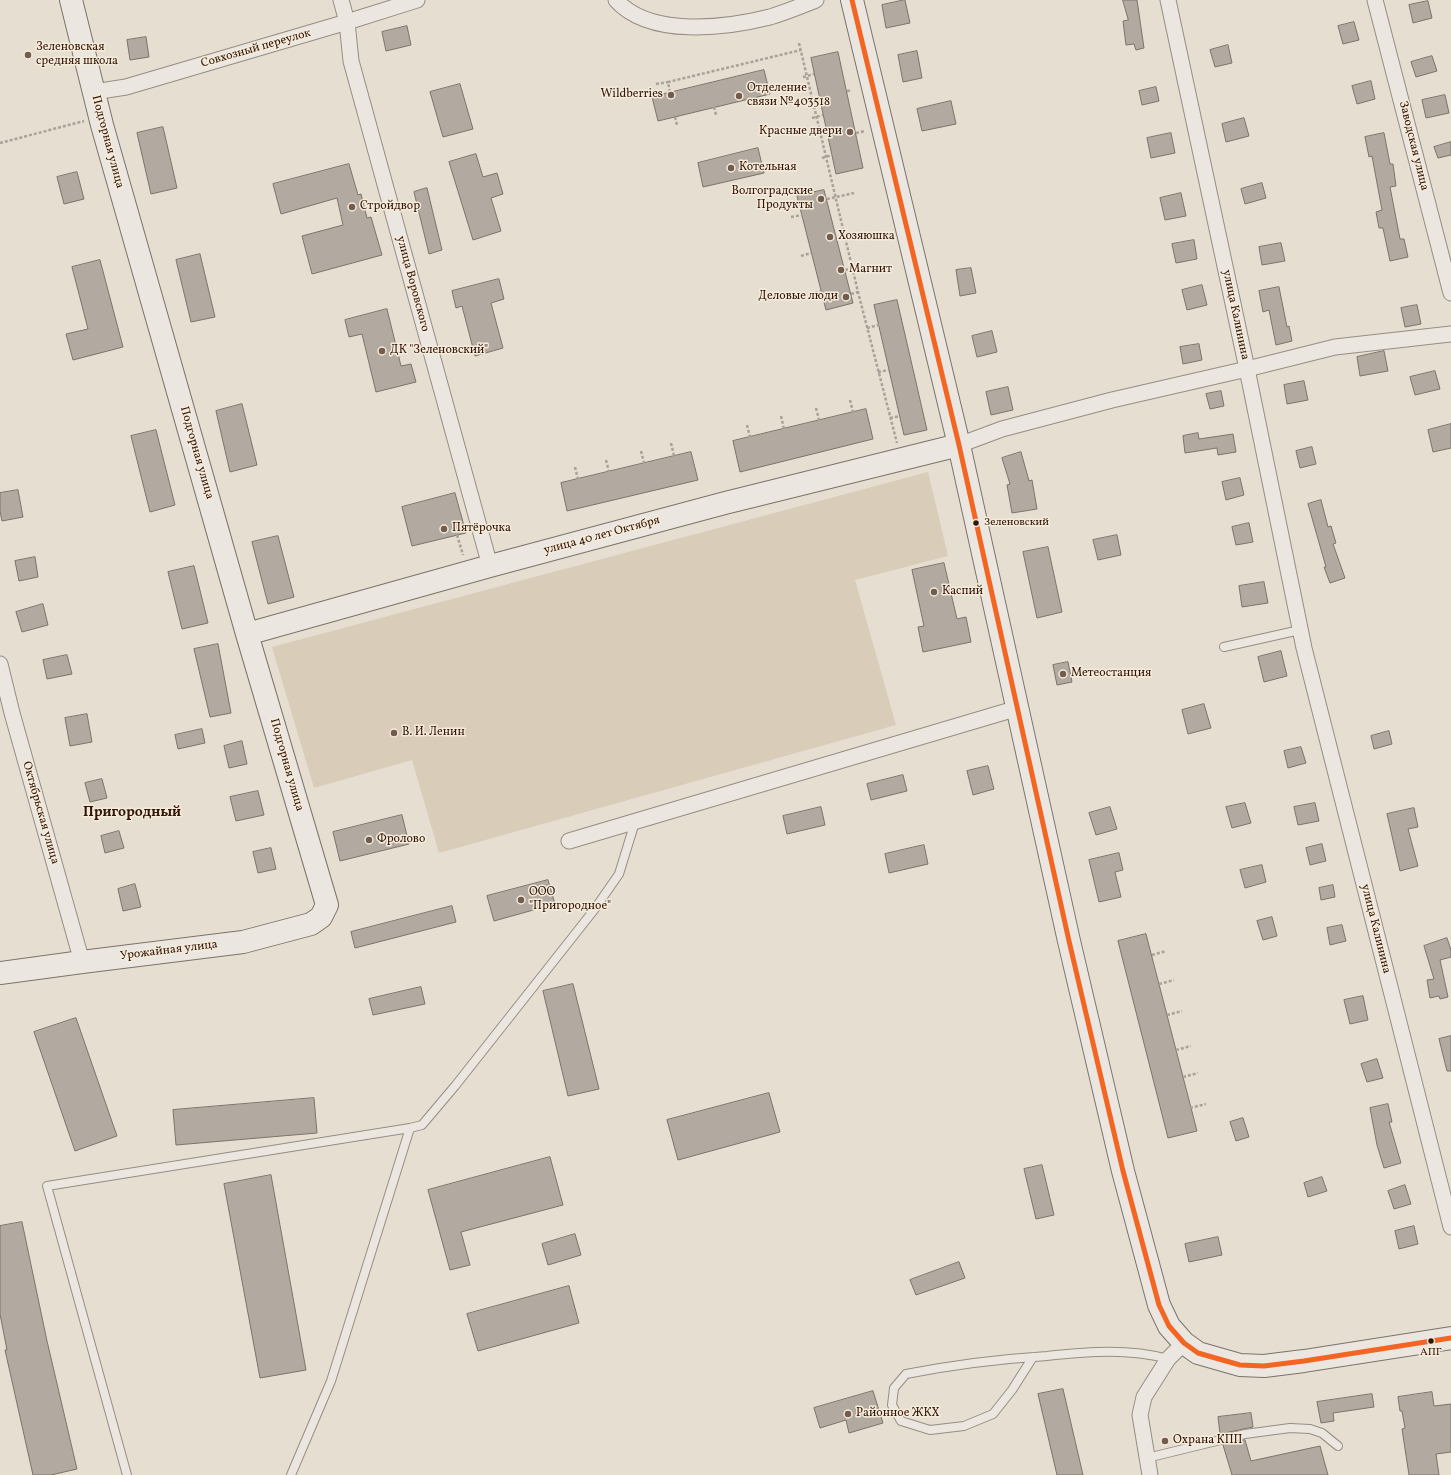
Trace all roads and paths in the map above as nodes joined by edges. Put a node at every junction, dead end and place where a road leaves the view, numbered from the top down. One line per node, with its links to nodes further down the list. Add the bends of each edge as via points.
1 (71, 0): 19 (street, Подгорная улица)
2 (341, 0): 9 (street, улица Воровского)
3 (417, 0): 9 (street, Совхозный переулок)
4 (616, 0): 5 (street, via 628,11 647,20 694,27 724,26 770,17)
5 (816, 0)
6 (852, 0): 64 (street)
7 (1168, 0): 50 (street, улица Калинина)
8 (1375, 0): 44 (street, Заводская улица)
9 (347, 22): 19 (street, Совхозный переулок, via 126,87); 73 (street, улица Воровского, via 351,61)
10 (799, 43): 11 (path)
11 (801, 50): 13 (path); 15 (path)
12 (814, 74): 13 (path)
13 (806, 76): 14 (path); 28 (path)
14 (803, 77)
15 (668, 82): 16 (path); 20 (path)
16 (656, 84)
17 (852, 90): 18 (path)
18 (847, 91)
19 (94, 92): 26 (street, Подгорная улица)
20 (670, 92)
21 (750, 99): 22 (path)
22 (752, 106)
23 (714, 108): 24 (path)
24 (716, 115)
25 (823, 115): 28 (path)
26 (100, 117): 30 (path); 75 (street, Подгорная улица)
27 (675, 117): 29 (path)
28 (814, 117): 32 (path)
29 (677, 125)
30 (0, 143)
31 (832, 156): 32 (path)
32 (824, 157): 34 (path)
33 (854, 193): 34 (path)
34 (835, 197): 35 (path); 40 (path)
35 (827, 199)
36 (802, 215): 37 (path)
37 (791, 217)
38 (811, 253): 39 (path)
39 (801, 256)
40 (852, 268): 41 (path); 43 (path)
41 (845, 270)
42 (821, 291): 45 (path)
43 (858, 292): 46 (path); 48 (path)
44 (1451, 293)
45 (810, 294)
46 (850, 294)
47 (879, 325): 48 (path)
48 (867, 328): 52 (path)
49 (1451, 334): 50 (street, via 1335,347)
50 (1247, 369): 64 (street, via 1002,429); 74 (street, улица Калинина)
51 (889, 370): 52 (path)
52 (878, 372): 58 (path)
53 (850, 400): 55 (path)
54 (816, 408): 59 (path)
55 (853, 412)
56 (781, 416): 61 (path)
57 (900, 416): 58 (path)
58 (890, 418): 67 (path)
59 (819, 420)
60 (747, 425): 62 (path)
61 (784, 429)
62 (750, 437)
63 (671, 443): 66 (path)
64 (958, 445): 67 (street, улица 40 лет Октября); 78 (street)
65 (641, 451): 69 (path)
66 (674, 456)
67 (901, 459): 73 (street, улица 40 лет Октября)
68 (606, 460): 71 (path)
69 (644, 463)
70 (575, 467): 72 (path)
71 (609, 472)
72 (578, 479)
73 (490, 566): 75 (street, улица 40 лет Октября)
74 (1300, 630): 76 (lane); 98 (street, улица Калинина)
75 (247, 634): 82 (street, Подгорная улица)
76 (1224, 647)
77 (0, 664): 79 (street, Октябрьская улица)
78 (1018, 708): 80 (street); 100 (street, via 1123,1171 1160,1304 1168,1326)
79 (6, 714): 85 (street, Октябрьская улица)
80 (635, 822): 81 (street); 97 (lane, via 619,874 594,910 455,1086 422,1125)
81 (569, 840)
82 (327, 905): 85 (street, Урожайная улица, via 321,917 311,924 243,942)
83 (1166, 951): 84 (path)
84 (1152, 955)
85 (82, 962): 86 (street, Урожайная улица)
86 (0, 973)
87 (1174, 980): 88 (path)
88 (1159, 984)
89 (1182, 1011): 90 (path)
90 (1167, 1015)
91 (1191, 1046): 92 (path)
92 (1176, 1050)
93 (1198, 1073): 94 (path)
94 (1183, 1077)
95 (1206, 1104): 96 (path)
96 (1190, 1108)
97 (410, 1128): 105 (lane, via 47,1186); 106 (lane, via 331,1381)
98 (1451, 1227)
99 (1451, 1338): 100 (street, via 1264,1366 1240,1365 1217,1360 1198,1353)
100 (1184, 1343): 102 (street)
101 (1033, 1357): 101 (lane, via 1012,1390 992,1414 964,1426 930,1430 900,1422 892,1405 894,1388 906,1374 935,1368); 102 (lane, via 1099,1351 1148,1354)
102 (1168, 1359): 104 (street, via 1144,1397 1140,1415)
103 (1338, 1446): 104 (lane, via 1322,1433 1310,1429 1290,1428 1245,1434)
104 (1147, 1458): 107 (street)
105 (127, 1475)
106 (291, 1475)
107 (1150, 1475)

